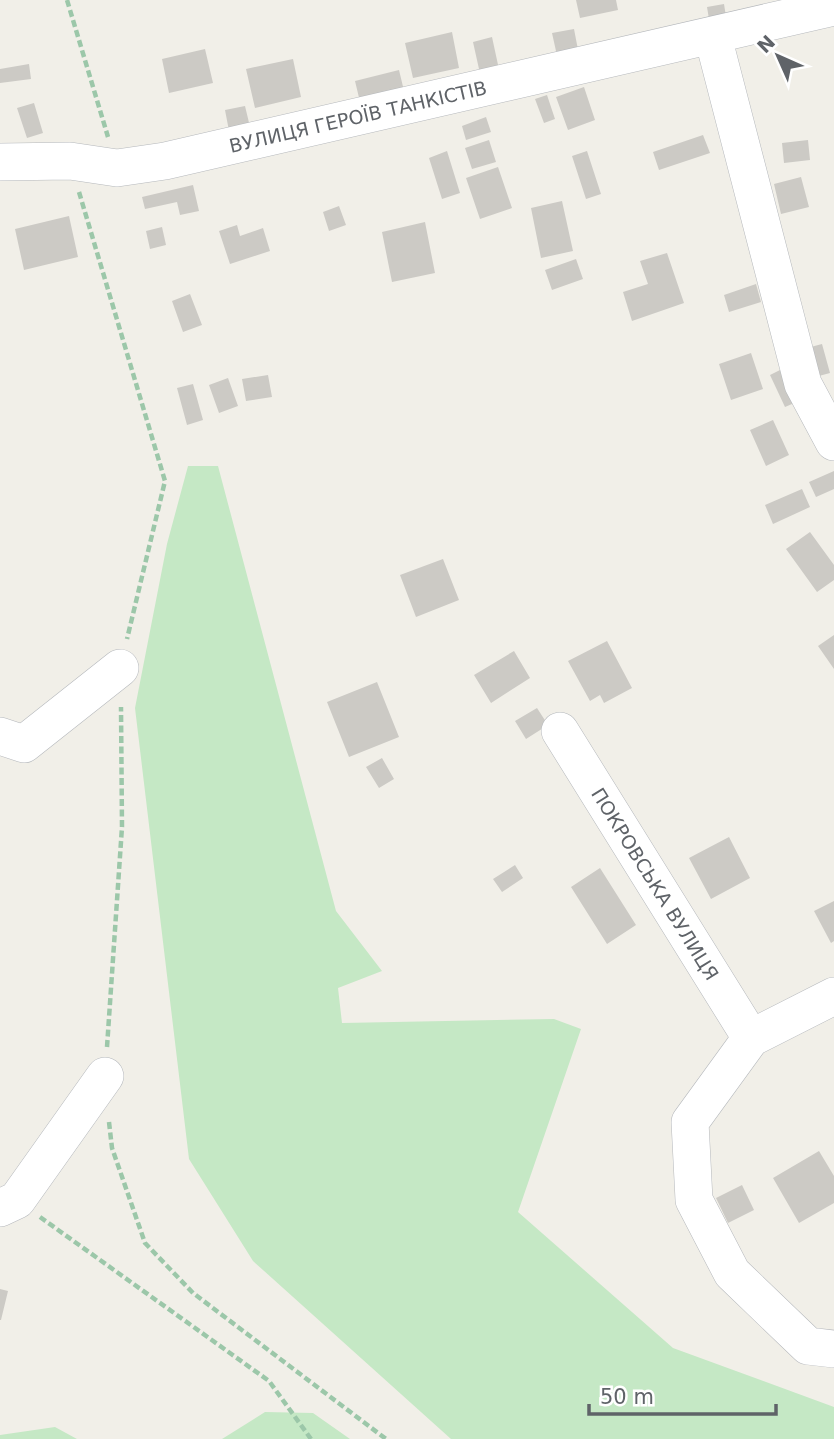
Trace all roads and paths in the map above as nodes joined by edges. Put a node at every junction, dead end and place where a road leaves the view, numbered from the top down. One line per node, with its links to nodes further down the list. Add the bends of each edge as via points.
1 (66, 0): 6 (path)
2 (834, 7): 3 (street, ВУЛИЦЯ ГЕРОЇВ ТАНКІСТІВ)
3 (713, 37): 6 (street, ВУЛИЦЯ ГЕРОЇВ ТАНКІСТІВ); 7 (street, via 803,384)
4 (70, 161): 5 (street, ВУЛИЦЯ ГЕРОЇВ ТАНКІСТІВ); 6 (street, ВУЛИЦЯ ГЕРОЇВ ТАНКІСТІВ); 8 (path, via 165,481)
5 (0, 162)
6 (117, 168)
7 (834, 442)
8 (120, 668): 10 (street, via 24,744); 13 (path, via 122,827)
9 (560, 731): 12 (street, ПОКРОВСЬКА ВУЛИЦЯ)
10 (0, 736)
11 (834, 996): 12 (street)
12 (751, 1038): 15 (street, via 690,1122 694,1200 732,1273)
13 (105, 1076): 14 (street); 17 (path, via 112,1148 145,1243 192,1293)
14 (8, 1204): 16 (path, via 269,1381)
15 (821, 1348)
16 (311, 1439)
17 (386, 1439)

